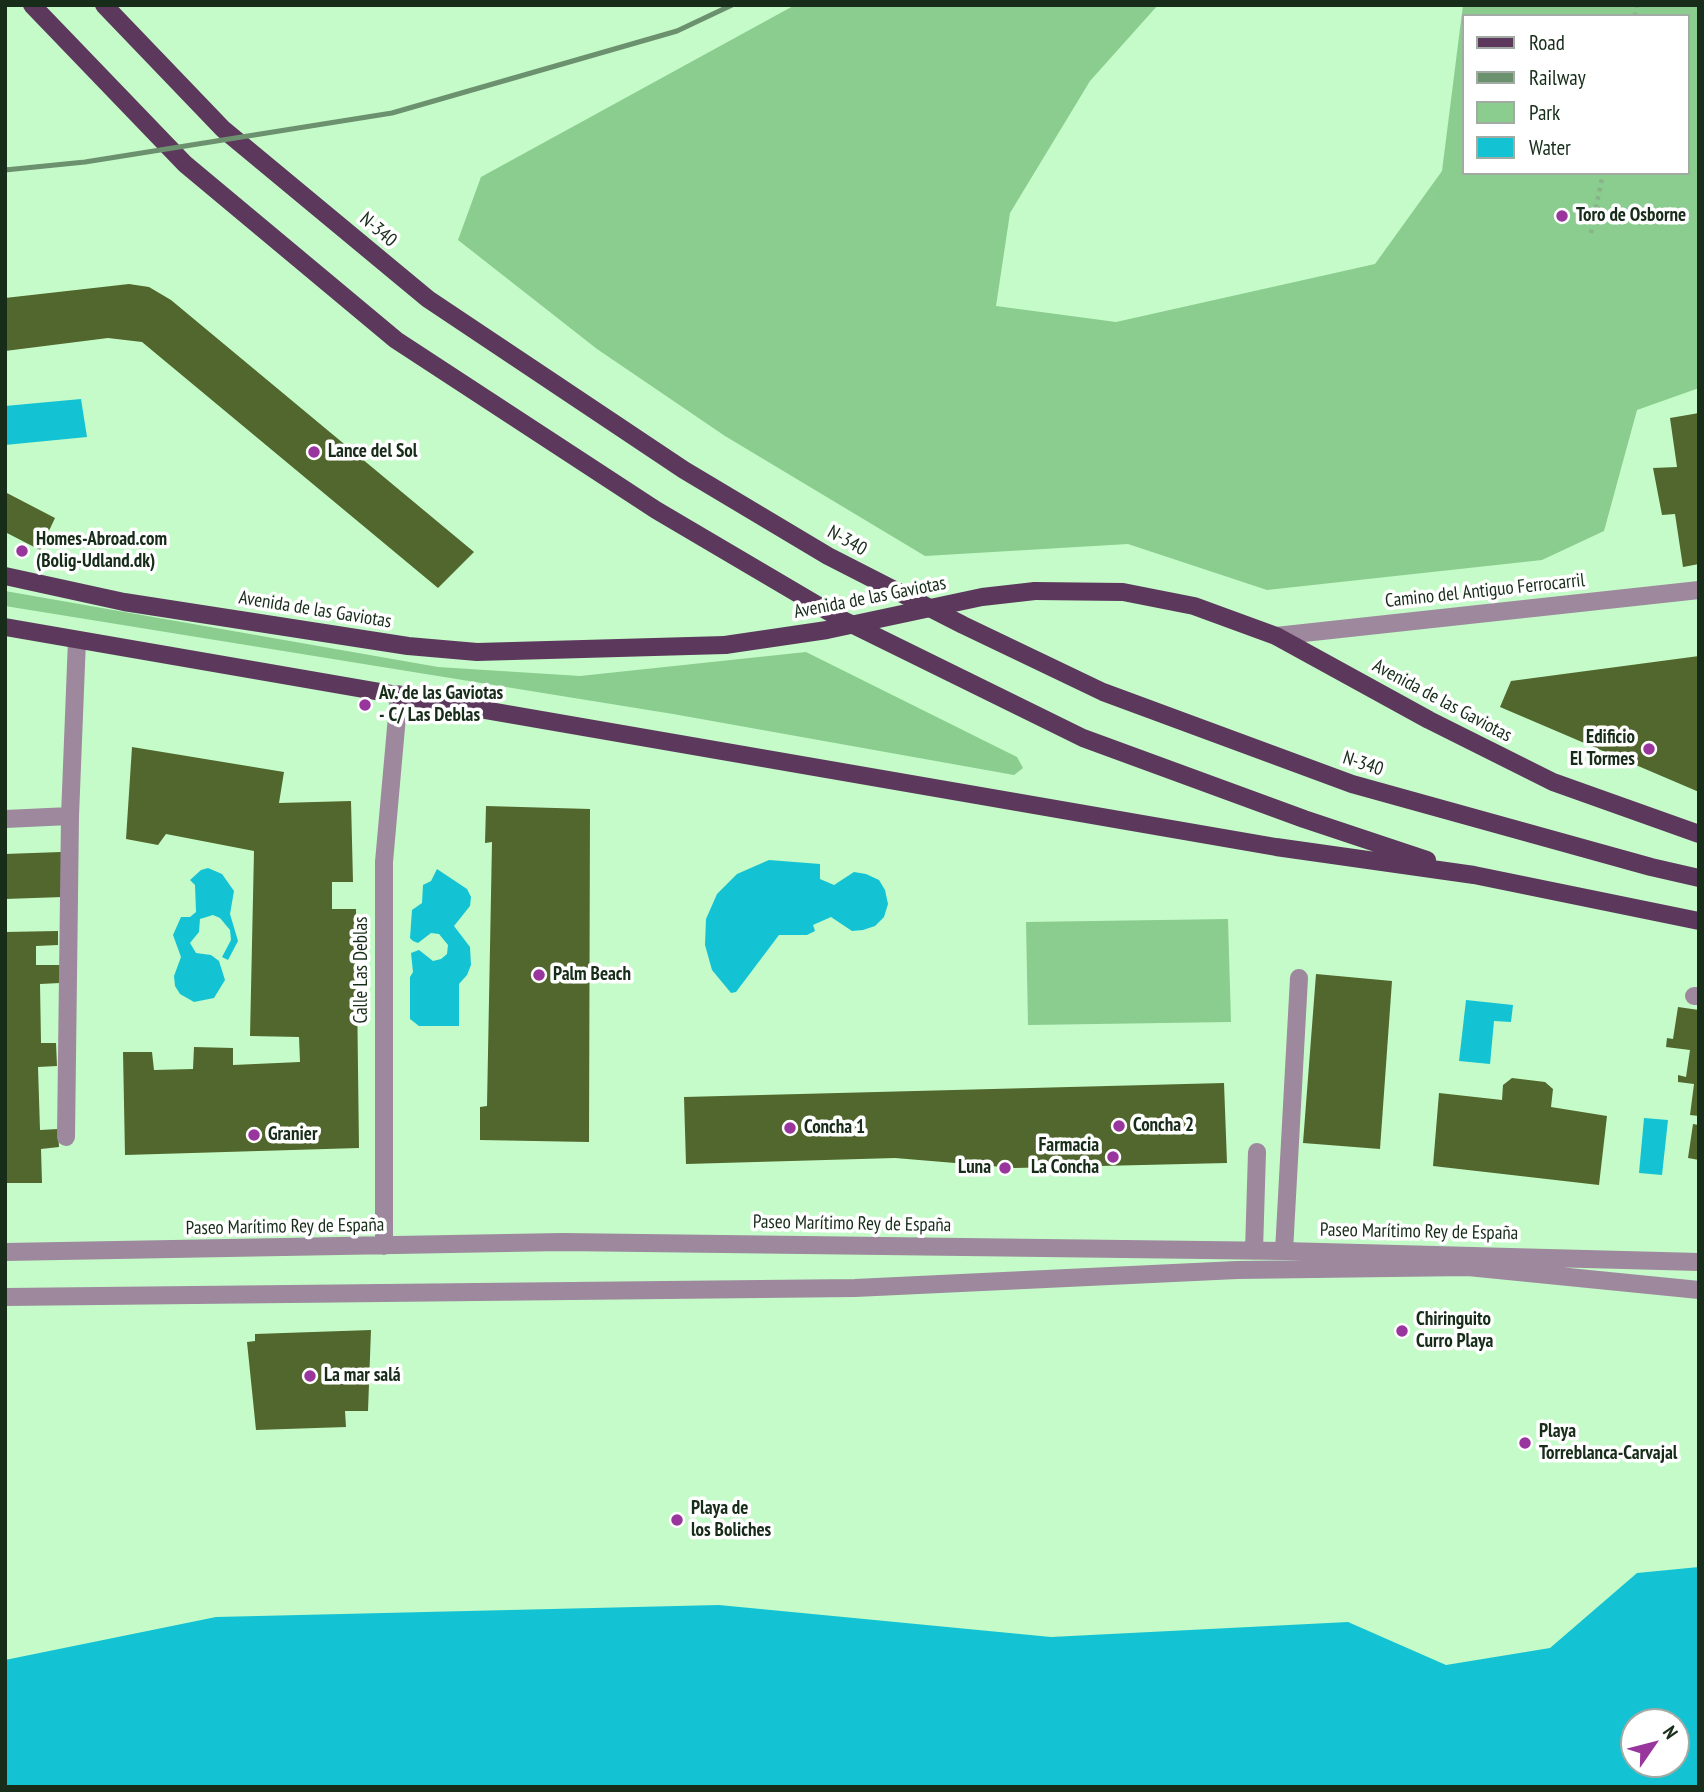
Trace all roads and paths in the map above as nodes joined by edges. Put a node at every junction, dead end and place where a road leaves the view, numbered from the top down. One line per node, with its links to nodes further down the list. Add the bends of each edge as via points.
1 (32, 5): 14 (main road, via 185,163 396,340 656,510 841,619 1083,738 1304,820)
2 (104, 5): 15 (main road, N-340, via 223,130 428,299 684,470 828,556 1103,692 1352,784)
3 (1603, 175): 4 (path)
4 (1591, 233)
5 (5, 576): 8 (main road, Avenida de las Gaviotas, bridge, via 124,602 408,646 491,652 725,645 1035,591 1122,592 1194,607)
6 (1699, 590): 8 (street, Camino del Antiguo Ferrocarril)
7 (5, 627): 9 (main road)
8 (1276, 636): 13 (main road, Avenida de las Gaviotas, via 1553,782)
9 (77, 640): 10 (main road); 11 (street)
10 (399, 694): 14 (main road, via 1276,847); 20 (street, Calle Las Deblas, via 384,862)
11 (70, 816): 12 (street); 18 (street)
12 (5, 819)
13 (1699, 834)
14 (1474, 875): 16 (main road)
15 (1699, 878)
16 (1699, 921)
17 (1299, 978): 22 (street)
18 (66, 1137)
19 (1257, 1152): 21 (street)
20 (384, 1246): 21 (street, Paseo Marítimo Rey de España, via 585,1242); 23 (street, Paseo Marítimo Rey de España)
21 (1254, 1251): 22 (street, Paseo Marítimo Rey de España)
22 (1284, 1251): 24 (street, Paseo Marítimo Rey de España)
23 (5, 1252)
24 (1699, 1262)
25 (1699, 1290): 26 (street, via 1455,1267 1237,1269 855,1288)
26 (5, 1297)

